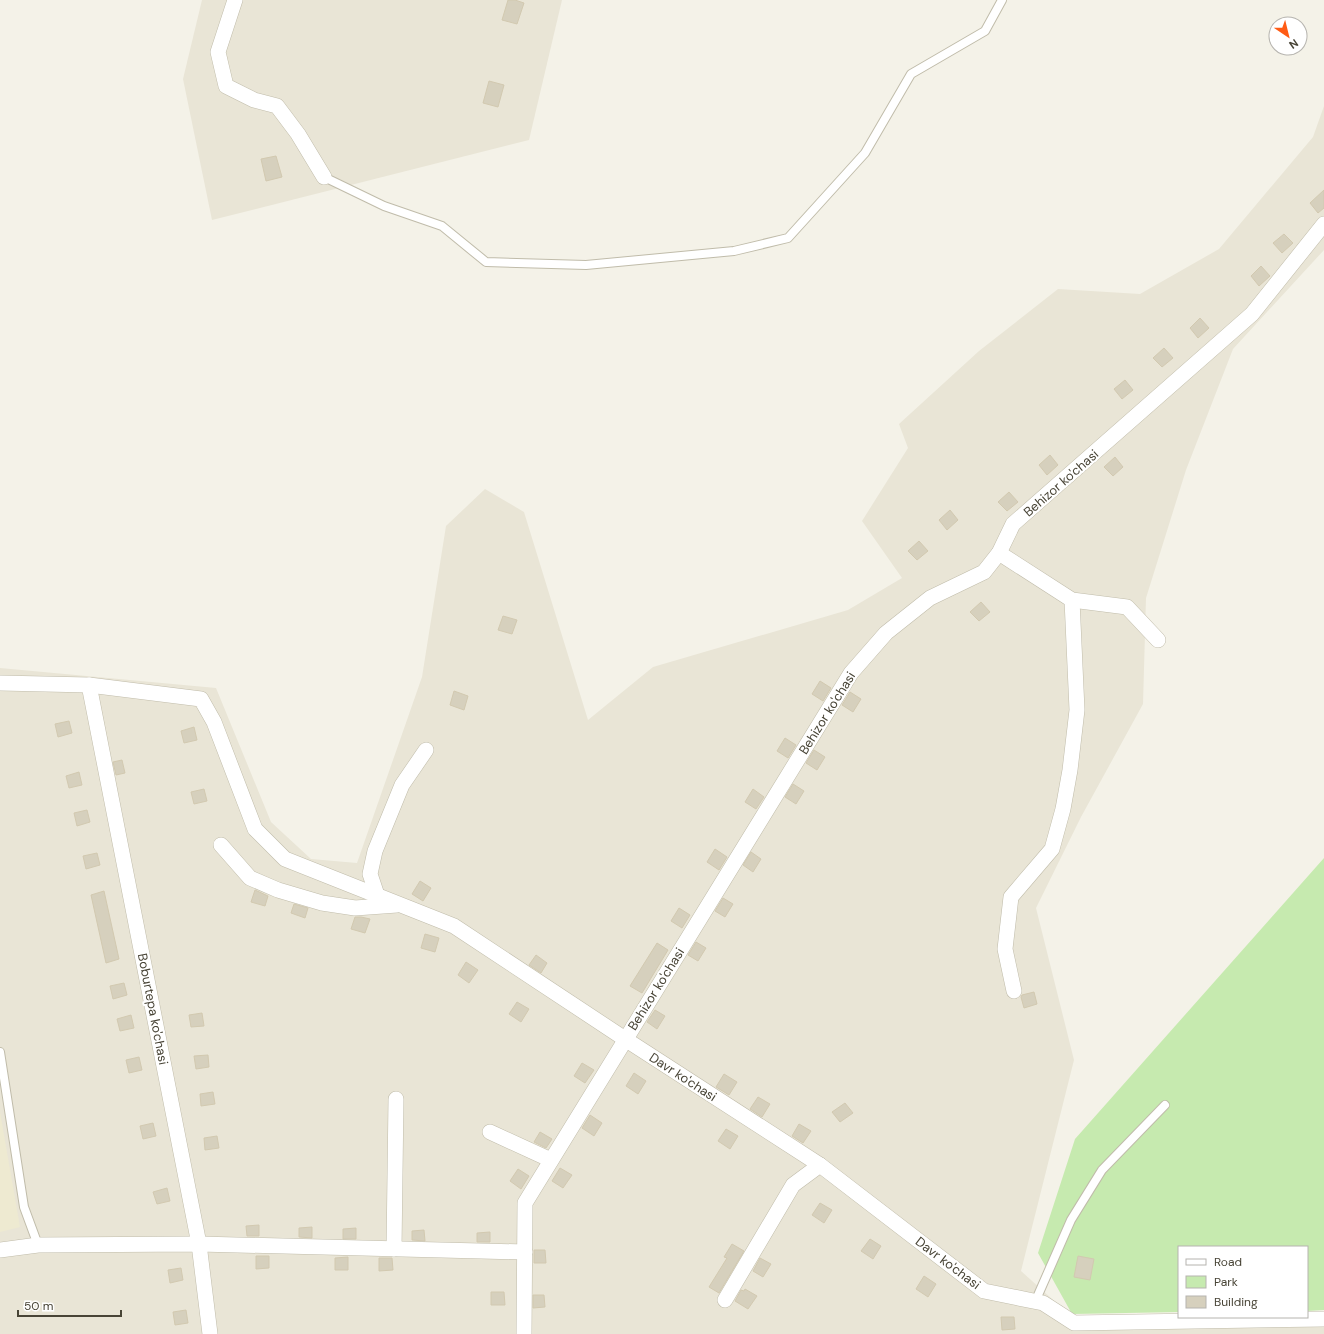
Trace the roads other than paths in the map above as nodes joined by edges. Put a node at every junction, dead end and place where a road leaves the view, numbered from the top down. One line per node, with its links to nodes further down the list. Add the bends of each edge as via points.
1 (235, 0): 3 (street, via 218,52 226,86 254,100 277,106)
2 (1002, 0): 3 (lane, via 985,31 911,74 865,154 788,238 734,251 586,265 486,262 442,226 384,206)
3 (324, 176)
4 (1324, 224): 5 (street, Behizor ko'chasi, via 1252,314 1013,524)
5 (999, 553): 6 (street); 15 (street, Behizor ko'chasi, via 984,572 930,598 886,633 851,673)
6 (1072, 600): 7 (street, via 1127,607); 14 (street, via 1077,710 1070,770 1052,849 1011,897 1005,949)
7 (1158, 640)
8 (0, 683): 9 (street)
9 (89, 685): 12 (street, Davr ko'chasi, via 201,699 214,722 255,830 285,859); 22 (street, Boburtepa ko'chasi)
10 (426, 750): 12 (street, via 402,785 375,851 370,874)
11 (222, 845): 13 (street, via 250,878 278,890 322,903 355,908)
12 (377, 895): 13 (street, Davr ko'chasi)
13 (400, 905): 15 (street, Davr ko'chasi, via 454,926)
14 (1014, 991)
15 (625, 1039): 20 (street, Behizor ko'chasi); 21 (street, Davr ko'chasi)
16 (0, 1052): 23 (lane, via 24,1207)
17 (396, 1098): 24 (street)
18 (1165, 1105): 28 (lane, via 1102,1170 1071,1220)
19 (490, 1132): 20 (street)
20 (551, 1160): 26 (street, Behizor ko'chasi, via 525,1203)
21 (820, 1165): 27 (street, via 793,1185); 28 (street, Davr ko'chasi, via 984,1290)
22 (199, 1244): 23 (street); 24 (street); 30 (street, Boburtepa ko'chasi)
23 (38, 1245): 25 (street)
24 (394, 1249): 26 (street)
25 (0, 1250)
26 (525, 1252): 31 (street, Behizor ko'chasi)
27 (725, 1300)
28 (1035, 1302): 29 (street, Davr ko'chasi, via 1043,1303 1074,1323)
29 (1324, 1319)
30 (210, 1334)
31 (524, 1334)

